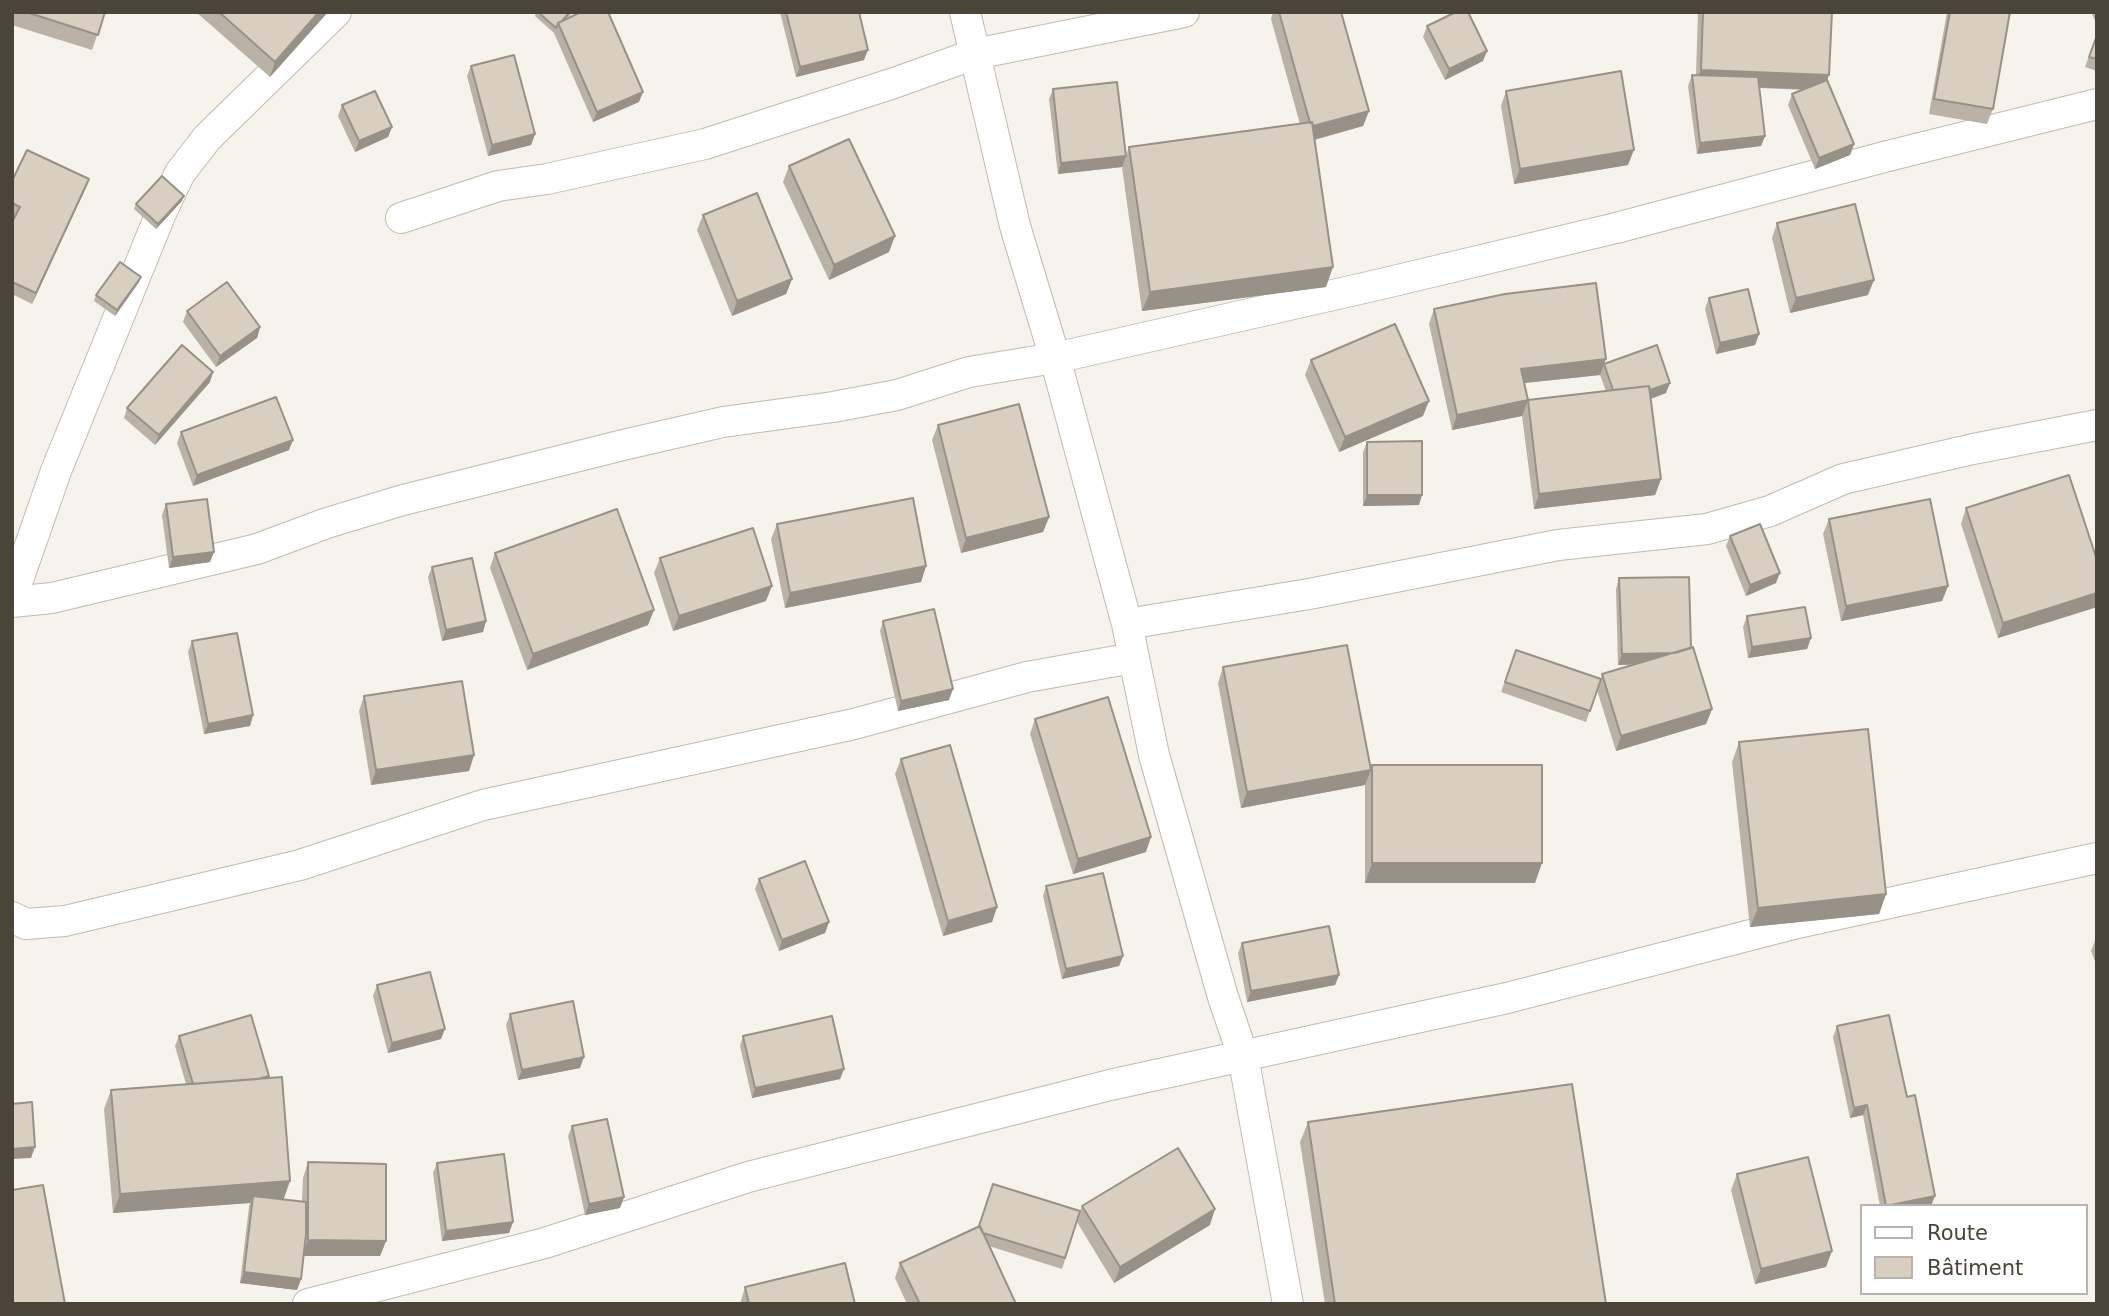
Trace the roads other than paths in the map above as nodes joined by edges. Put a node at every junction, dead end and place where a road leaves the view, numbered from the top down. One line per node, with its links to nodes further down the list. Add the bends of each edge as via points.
1 (336, 12): 9 (street, via 207,138 180,173 56,471)
2 (965, 12): 4 (street)
3 (1184, 12): 4 (street)
4 (975, 54): 6 (street, via 705,144 498,187); 7 (street, via 1015,226)
5 (2097, 104): 7 (street, via 1616,228)
6 (401, 218)
7 (1055, 358): 10 (street, via 969,372 897,395 723,422 623,445 403,500 257,549 52,598); 11 (street)
8 (2097, 425): 11 (street, via 1843,480 1770,511 1707,529 1558,545)
9 (12, 597)
10 (12, 602)
11 (1126, 624): 12 (street)
12 (1133, 658): 14 (street, via 1027,677 854,724 482,805 300,865 65,921 26,923); 15 (street, via 1154,755)
13 (2097, 858): 15 (street, via 1797,923 1507,998)
14 (12, 917)
15 (1243, 1056): 16 (street, via 748,1177 545,1243); 17 (street)
16 (308, 1304)
17 (1288, 1304)

